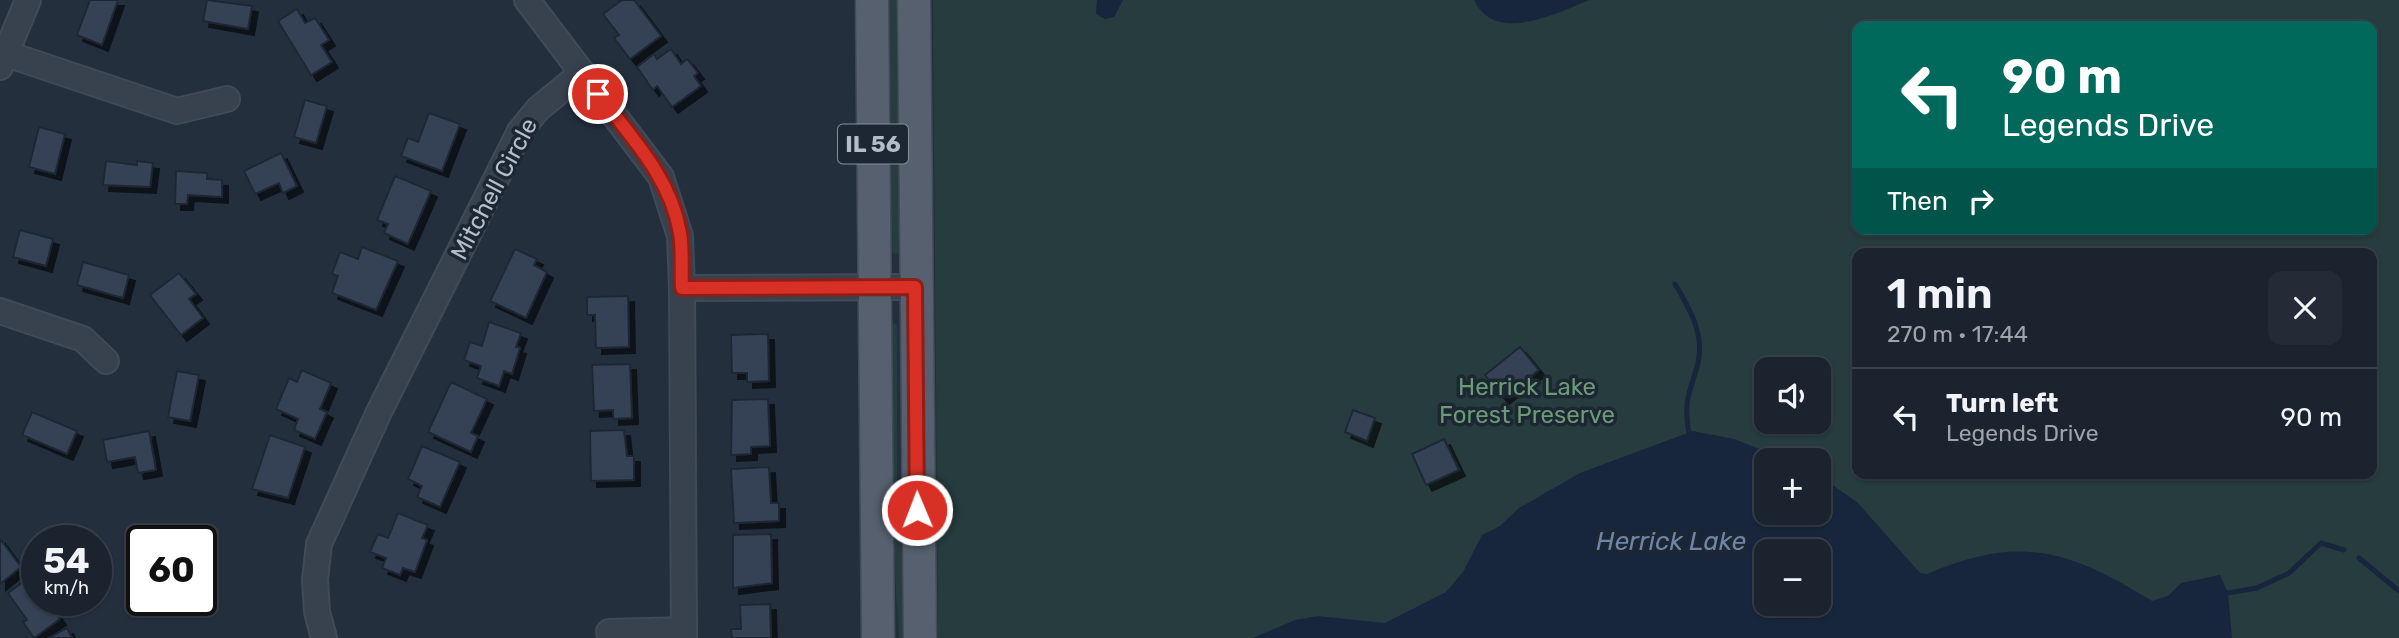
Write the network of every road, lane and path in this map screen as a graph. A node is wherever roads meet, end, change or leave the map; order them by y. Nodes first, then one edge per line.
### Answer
1 (28, 0) edge
2 (527, 0) edge
3 (873, 0) edge
4 (914, 0) edge
5 (2, 61) edge
6 (582, 73) junction
7 (227, 99) dead end
8 (874, 287) junction
9 (915, 287) junction
10 (682, 288) junction
11 (0, 311) edge
12 (106, 361) dead end
13 (609, 632) dead end
14 (684, 634) edge
15 (324, 638) edge
16 (878, 638) edge
17 (920, 638) edge

1 - 5 street
2 - 6 street
3 - 8 main road, IL 56
4 - 9 main road, IL 56
5 - 7 street
6 - 10 street
6 - 15 street, Mitchell Circle
8 - 9 street
8 - 10 street
8 - 16 main road, IL 56
9 - 17 main road, IL 56
10 - 14 street
11 - 12 street
13 - 14 street

